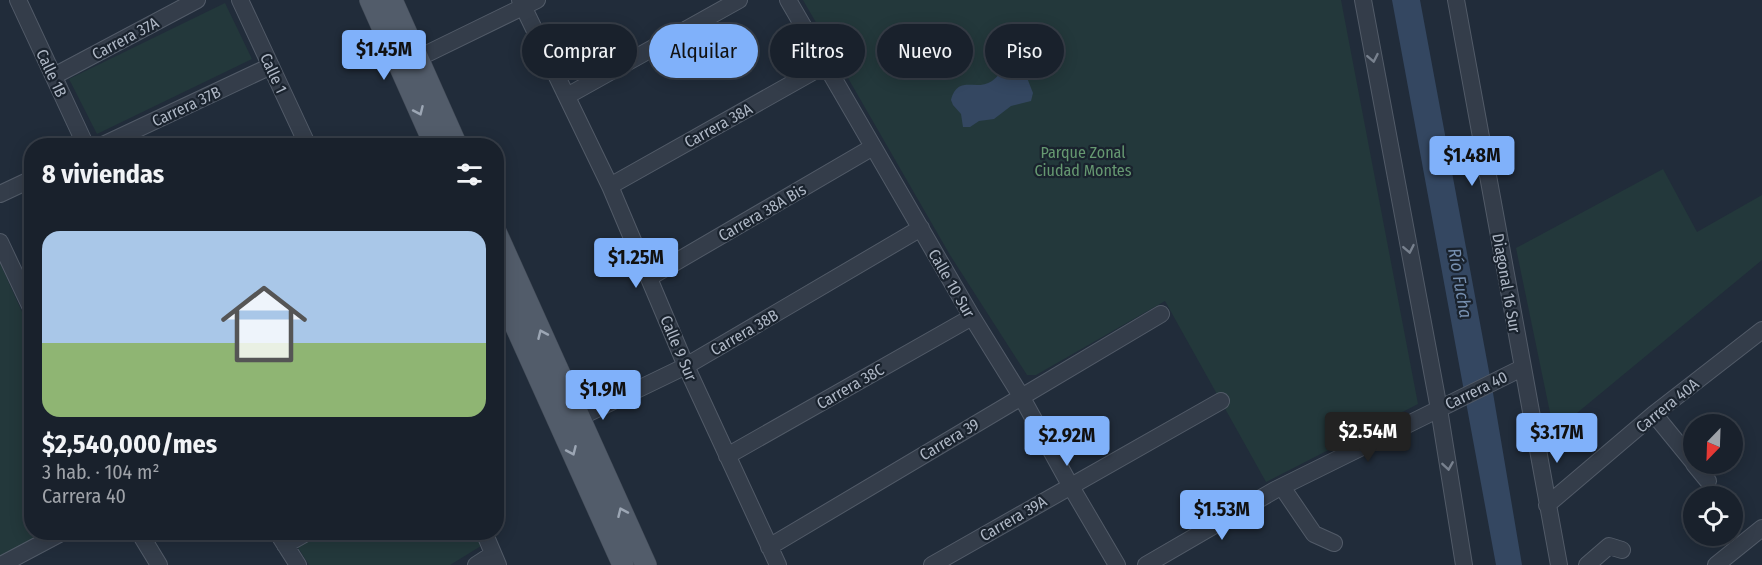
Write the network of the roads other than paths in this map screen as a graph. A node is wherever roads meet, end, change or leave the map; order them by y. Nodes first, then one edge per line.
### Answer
1 (18, 0) edge
2 (197, 0) edge
3 (240, 0) edge
4 (370, 0) edge
5 (392, 0) edge
6 (739, 0) edge
7 (788, 0) edge
8 (1363, 0) edge
9 (1456, 0) edge
10 (527, 3) edge
11 (802, 24) edge
12 (409, 62) junction
13 (271, 66) junction
14 (54, 76) junction
15 (800, 78) edge
16 (833, 78) edge
17 (567, 96) junction
18 (82, 138) edge
19 (118, 138) edge
20 (304, 138) edge
21 (433, 138) edge
22 (453, 138) edge
23 (873, 147) junction
24 (24, 182) edge
25 (610, 186) junction
26 (0, 194) edge
27 (921, 228) junction
28 (0, 242) edge
29 (504, 249) edge
30 (650, 277) junction
31 (24, 292) edge
32 (525, 294) junction
33 (504, 296) edge
34 (504, 306) edge
35 (1161, 314) dead end
36 (972, 316) junction
37 (1762, 330) edge
38 (686, 366) junction
39 (1522, 368) junction
40 (1021, 396) junction
41 (1221, 401) dead end
42 (1446, 405) junction
43 (1654, 414) junction
44 (571, 422) junction
45 (1683, 450) edge
46 (728, 456) junction
47 (1703, 474) edge
48 (1708, 481) dead end
49 (1070, 485) junction
50 (1282, 487) junction
51 (1547, 505) junction
52 (1762, 528) edge
53 (51, 540) edge
54 (144, 540) edge
55 (282, 540) edge
56 (487, 540) edge
57 (1334, 543) dead end
58 (769, 547) junction
59 (1622, 550) dead end
60 (1736, 559) edge
61 (20, 560) edge
62 (496, 560) edge
63 (1, 565) edge
64 (159, 565) edge
65 (298, 565) edge
66 (476, 565) edge
67 (623, 565) edge
68 (646, 565) edge
69 (778, 565) edge
70 (932, 565) edge
71 (1118, 565) edge
72 (1146, 565) edge
73 (1464, 565) edge
74 (1559, 565) edge
75 (1587, 565) edge
76 (1716, 565) edge

1 - 14 street, Calle 1B
2 - 14 street, Carrera 37A
3 - 13 street, Calle 1
4 - 12 main road
5 - 12 main road
6 - 17 street
7 - 11 street, Calle 10 Sur
8 -> 42 street
9 - 39 street, Diagonal 16 Sur
10 - 12 street
10 - 17 street, Calle 9 Sur
12 -> 21 main road
12 - 22 main road
13 - 19 street, Carrera 37B
13 - 20 street, Calle 1
14 - 18 street, Calle 1B
15 - 25 street, Carrera 38A
16 - 23 street, Calle 10 Sur
17 - 25 street, Calle 9 Sur
23 - 27 street, Calle 10 Sur
23 - 30 street, Carrera 38A Bis
24 - 26 street
25 - 30 street, Calle 9 Sur
27 - 36 street, Calle 10 Sur
27 - 38 street, Carrera 38B
28 - 31 street
29 - 32 main road
30 - 38 street, Calle 9 Sur
32 - 33 street
44 -> 32 main road
34 - 44 main road
35 - 40 street, Carrera 39
36 - 40 street, Calle 10 Sur
36 - 46 street, Carrera 38C
37 - 43 street, Carrera 40A
38 - 44 street, Carrera 38B
38 - 46 street, Calle 9 Sur
39 - 42 street, Carrera 40
39 - 51 street, Diagonal 16 Sur
40 - 49 street, Calle 10 Sur
40 - 58 street, Carrera 39
41 - 49 street, Carrera 39A
42 - 50 street, Carrera 40
42 -> 73 street
43 - 45 street
43 - 51 street, Carrera 40A
44 -> 67 main road
68 -> 44 main road
46 - 58 street, Calle 9 Sur
47 - 48 street
49 - 70 street, Carrera 39A
49 - 71 street, Calle 10 Sur
50 - 57 street
50 - 72 street, Carrera 40
51 - 74 street, Diagonal 16 Sur
52 - 60 street
53 - 61 street
54 - 64 street
55 - 65 street
56 - 62 street
58 - 69 street, Calle 9 Sur
59 - 75 street
60 - 76 street
61 - 63 street
62 - 66 street

